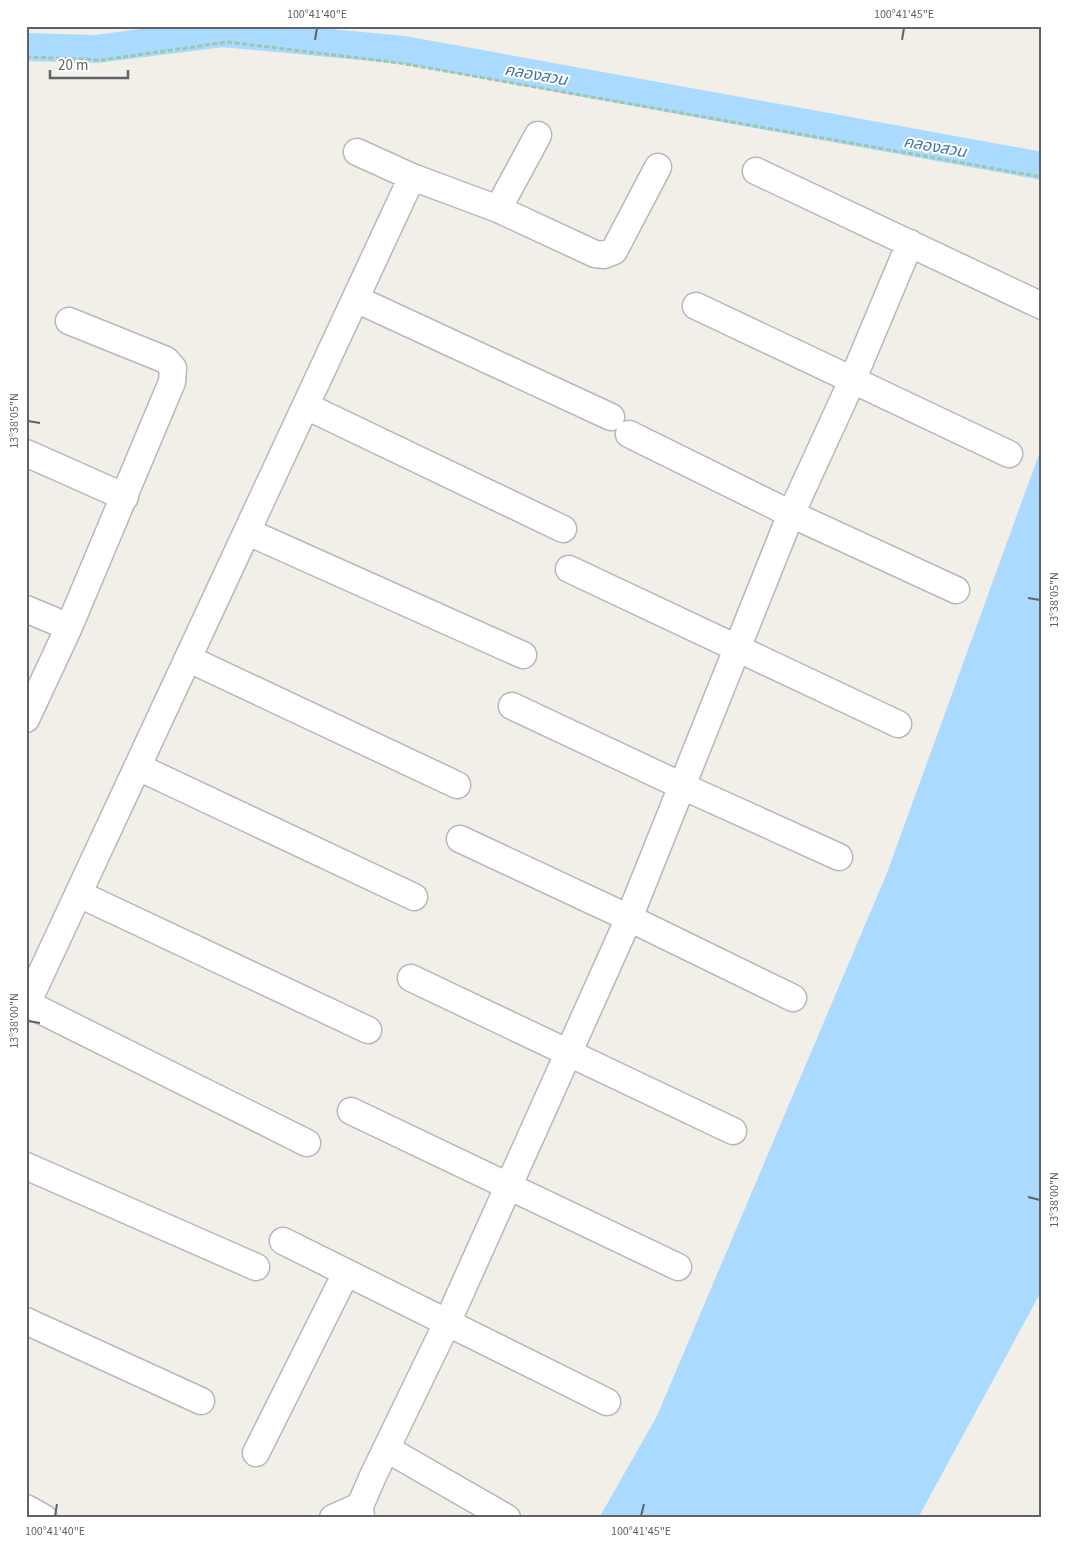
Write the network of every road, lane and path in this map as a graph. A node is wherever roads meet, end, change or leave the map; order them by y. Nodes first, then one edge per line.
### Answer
1 (26, 57) edge
2 (538, 135) dead end
3 (357, 152) dead end
4 (658, 167) dead end
5 (756, 171) dead end
6 (412, 177) junction
7 (1042, 177) edge
8 (498, 209) junction
9 (910, 243) junction
10 (356, 299) junction
11 (696, 306) dead end
12 (1042, 306) edge
13 (69, 320) dead end
14 (852, 381) junction
15 (306, 406) junction
16 (26, 453) edge
17 (1008, 454) dead end
18 (125, 497) junction
19 (791, 514) junction
20 (563, 529) dead end
21 (248, 532) junction
22 (569, 569) dead end
23 (956, 590) dead end
24 (26, 609) edge
25 (69, 627) junction
26 (738, 647) junction
27 (523, 654) dead end
28 (188, 659) junction
29 (512, 706) dead end
30 (26, 719) edge
31 (898, 724) dead end
32 (138, 767) junction
33 (457, 785) dead end
34 (682, 786) junction
35 (460, 840) dead end
36 (839, 857) dead end
37 (79, 894) junction
38 (414, 897) dead end
39 (629, 918) junction
40 (411, 978) dead end
41 (793, 998) dead end
42 (27, 1005) edge
43 (368, 1030) dead end
44 (568, 1054) junction
45 (351, 1110) dead end
46 (733, 1131) dead end
47 (308, 1143) dead end
48 (26, 1166) edge
49 (508, 1187) junction
50 (283, 1241) dead end
51 (256, 1267) dead end
52 (678, 1267) dead end
53 (346, 1273) junction
54 (26, 1321) edge
55 (447, 1323) junction
56 (201, 1402) dead end
57 (606, 1402) dead end
58 (387, 1449) junction
59 (256, 1453) dead end
60 (26, 1508) edge
61 (360, 1512) edge
62 (44, 1518) edge
63 (333, 1518) edge
64 (507, 1518) edge

1 - 7 path
2 - 8 street
3 - 6 street
4 - 8 street
5 - 9 street
6 - 8 street
6 - 10 street
9 - 12 street
9 - 14 street
10 - 15 street
10 - 19 street
11 - 14 street
13 - 18 street
14 - 17 street
14 - 19 street
15 - 20 street
15 - 21 street
16 - 18 street
18 - 25 street
19 - 23 street
19 - 26 street
21 - 27 street
21 - 28 street
22 - 26 street
24 - 25 street
25 - 30 street
26 - 31 street
26 - 34 street
28 - 32 street
28 - 33 street
29 - 34 street
32 - 37 street
32 - 38 street
34 - 36 street
34 - 39 street
35 - 39 street
37 - 42 street
37 - 43 street
39 - 41 street
39 - 44 street
40 - 44 street
42 - 47 street
44 - 46 street
44 - 49 street
45 - 49 street
48 - 51 street
49 - 52 street
49 - 55 street
50 - 53 street
53 - 55 street
53 - 59 street
54 - 56 street
55 - 57 street
55 - 58 street
58 - 61 street
58 - 64 street
60 - 62 street
61 - 63 street

